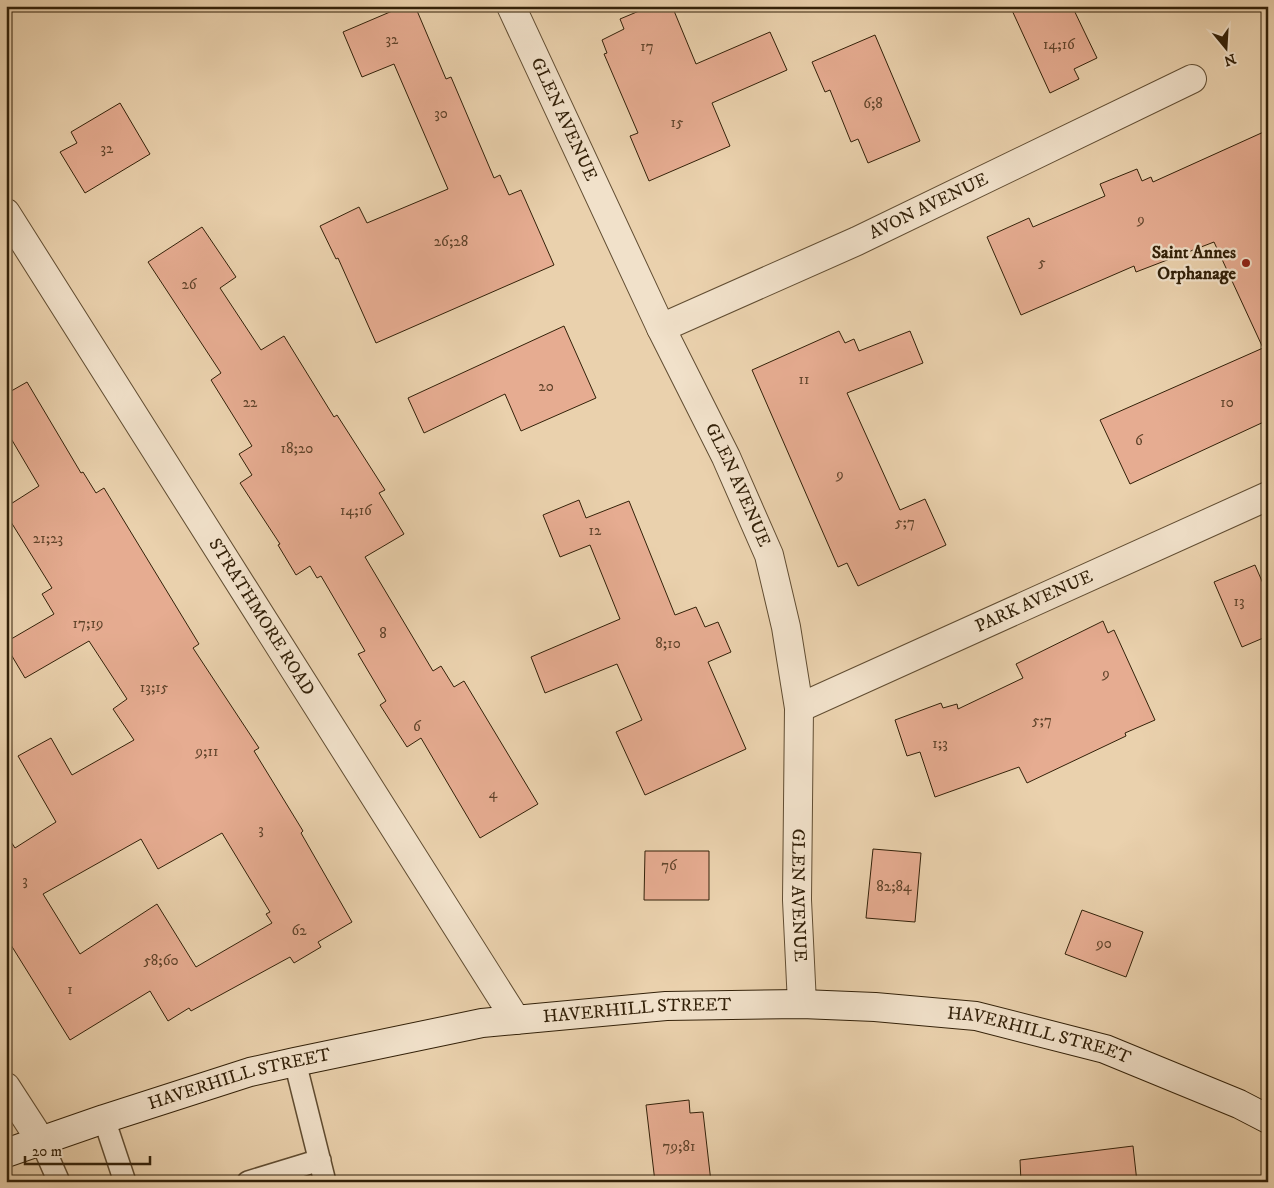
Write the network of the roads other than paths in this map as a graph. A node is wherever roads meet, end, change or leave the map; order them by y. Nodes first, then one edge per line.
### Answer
1 (512, 6) edge
2 (1192, 79) dead end
3 (6, 213) edge
4 (661, 328) junction
5 (1268, 496) edge
6 (798, 708) junction
7 (802, 1004) junction
8 (516, 1020) junction
9 (295, 1062) junction
10 (6, 1087) edge
11 (104, 1119) junction
12 (1268, 1119) edge
13 (41, 1141) junction
14 (6, 1153) edge
15 (320, 1160) junction
16 (59, 1182) edge
17 (125, 1182) edge
18 (248, 1182) edge
19 (325, 1182) edge

1 - 4 street, GLEN AVENUE
2 - 4 street, AVON AVENUE
3 - 8 street, STRATHMORE ROAD
4 - 6 street, GLEN AVENUE
5 - 6 street, PARK AVENUE
6 - 7 street, GLEN AVENUE
7 - 8 street, HAVERHILL STREET
7 - 12 street, HAVERHILL STREET
8 - 9 street, HAVERHILL STREET
9 - 11 street, HAVERHILL STREET
9 - 15 lane
10 - 13 street
11 - 13 street, HAVERHILL STREET
11 - 17 lane
13 - 14 street, HAVERHILL STREET
13 - 16 lane
15 - 18 lane
15 - 19 lane

